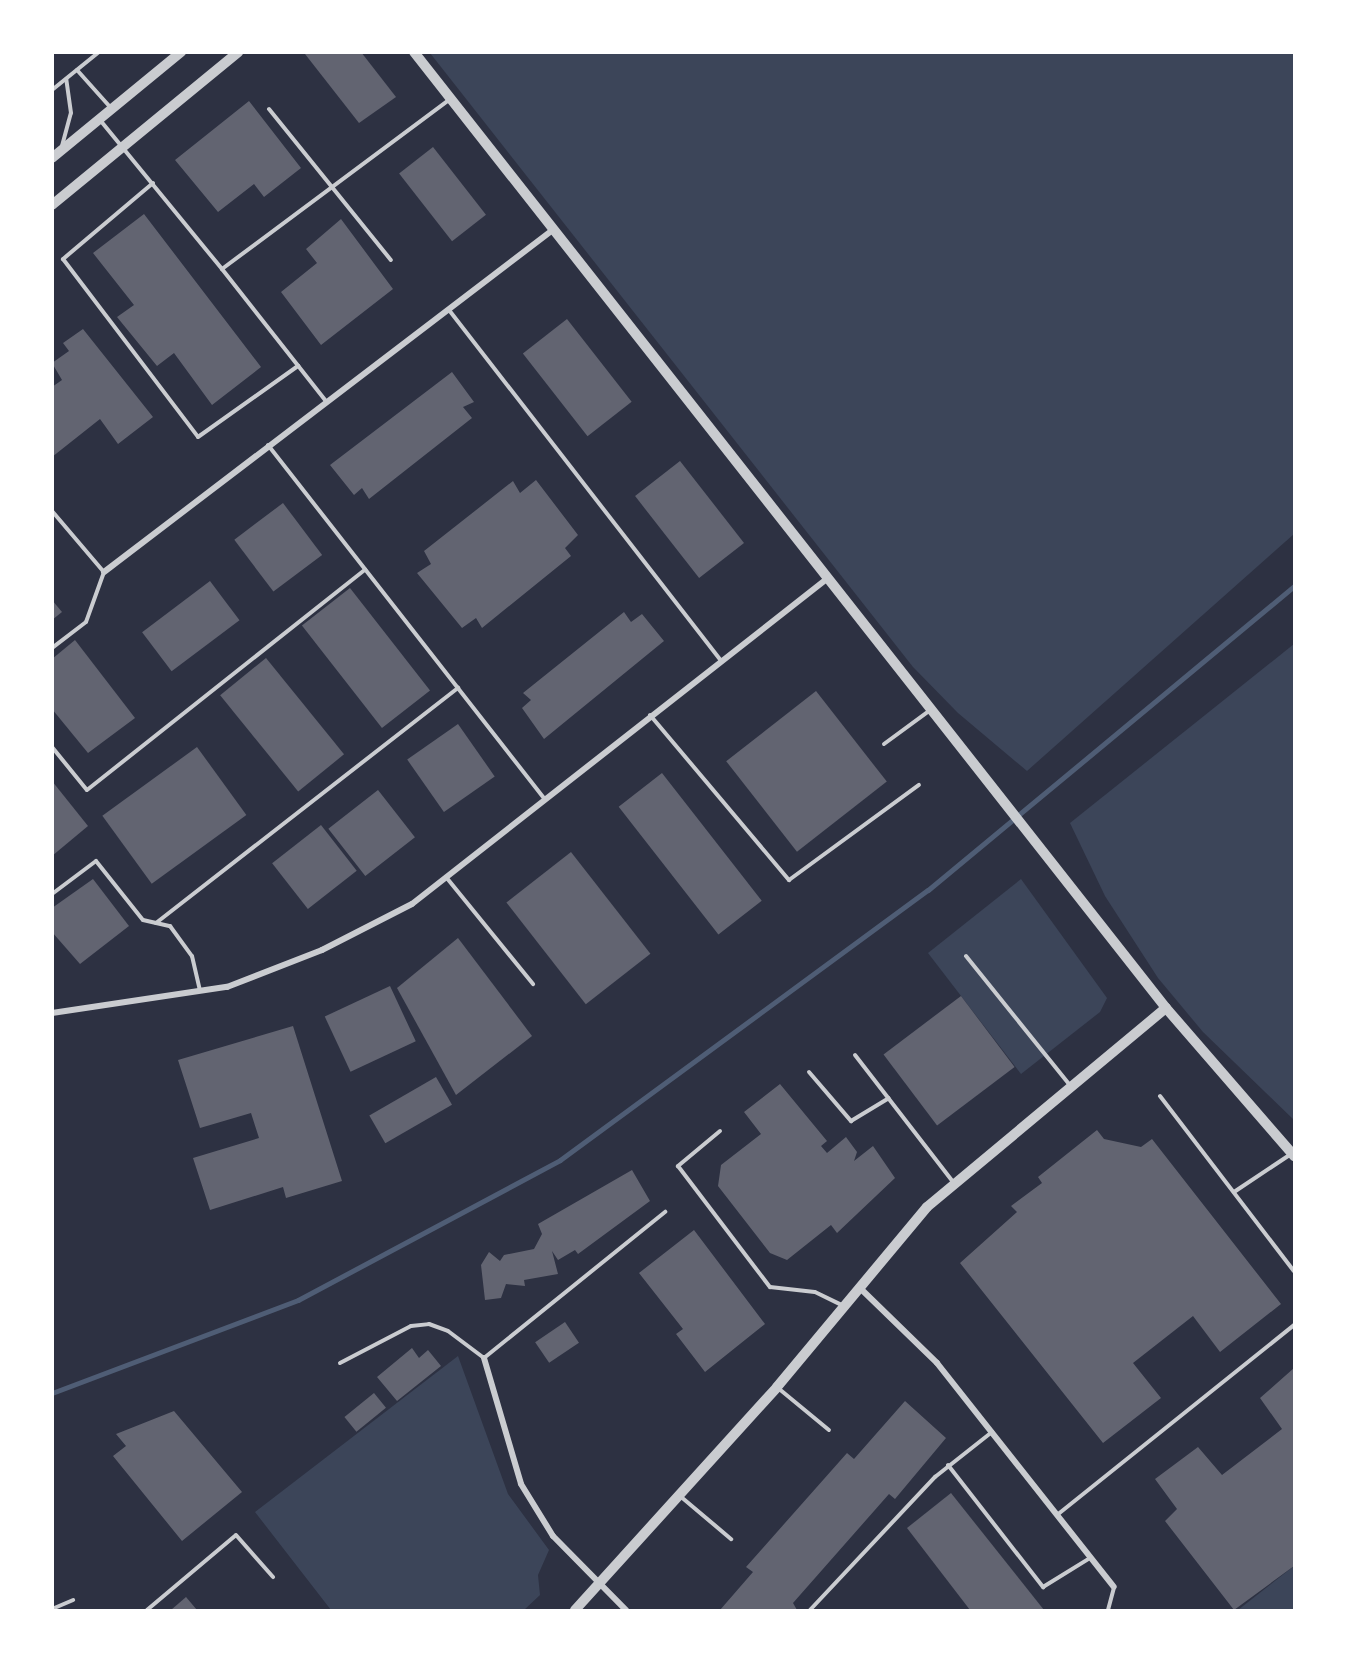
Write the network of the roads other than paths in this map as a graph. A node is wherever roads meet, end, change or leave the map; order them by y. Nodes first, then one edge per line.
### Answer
1 (99, 52) edge
2 (181, 52) edge
3 (238, 52) edge
4 (414, 52) edge
5 (77, 70) junction
6 (66, 79) junction
7 (52, 90) edge
8 (451, 99) junction
9 (112, 109) junction
10 (269, 109) dead end
11 (100, 120) junction
12 (124, 146) junction
13 (57, 155) edge
14 (153, 183) junction
15 (332, 185) junction
16 (52, 205) edge
17 (554, 229) junction
18 (391, 260) dead end
19 (222, 269) junction
20 (449, 310) junction
21 (298, 366) junction
22 (325, 400) junction
23 (267, 445) junction
24 (52, 511) edge
25 (365, 570) junction
26 (104, 572) junction
27 (828, 578) junction
28 (52, 648) edge
29 (720, 659) junction
30 (458, 688) junction
31 (932, 708) junction
32 (650, 714) junction
33 (884, 744) dead end
34 (52, 747) edge
35 (919, 785) dead end
36 (544, 798) junction
37 (446, 877) junction
38 (52, 894) edge
39 (156, 923) junction
40 (966, 956) dead end
41 (533, 984) dead end
42 (200, 992) junction
43 (1166, 1008) junction
44 (52, 1013) edge
45 (855, 1055) dead end
46 (809, 1072) dead end
47 (1069, 1084) junction
48 (1160, 1096) dead end
49 (889, 1098) junction
50 (720, 1131) dead end
51 (1293, 1155) edge
52 (954, 1183) junction
53 (1234, 1192) junction
54 (665, 1212) dead end
55 (1294, 1271) edge
56 (861, 1289) junction
57 (845, 1306) junction
58 (1294, 1325) edge
59 (484, 1358) junction
60 (340, 1363) dead end
61 (777, 1387) junction
62 (829, 1430) dead end
63 (992, 1431) junction
64 (948, 1465) junction
65 (680, 1496) junction
66 (1056, 1516) junction
67 (731, 1539) dead end
68 (1090, 1558) junction
69 (273, 1577) dead end
70 (600, 1585) junction
71 (1114, 1587) joint
72 (73, 1600) dead end
73 (52, 1609) edge
74 (147, 1611) edge
75 (575, 1611) edge
76 (626, 1611) edge
77 (810, 1611) edge
78 (1108, 1611) edge

1 - 5 lane
2 - 9 street
3 - 12 street
4 - 8 street
5 - 6 lane
5 - 9 lane
6 - 7 lane
6 - 13 lane
8 - 15 lane
8 - 17 street
9 - 11 street
10 - 15 lane
11 - 12 lane
11 - 13 street
12 - 14 lane
12 - 16 street
14 - 19 lane
14 - 21 lane
15 - 18 lane
15 - 19 lane
17 - 20 street
17 - 27 street
19 - 21 lane
20 - 22 street
20 - 29 lane
21 - 22 lane
22 - 23 street
23 - 25 lane
23 - 26 street
24 - 26 lane
25 - 30 lane
25 - 34 lane
26 - 28 lane
27 - 29 street
27 - 31 street
29 - 32 street
30 - 36 lane
30 - 39 lane
31 - 33 lane
31 - 43 street
32 - 35 lane
32 - 36 street
36 - 37 street
37 - 41 lane
37 - 42 street
38 - 39 lane
39 - 42 lane
40 - 47 lane
42 - 44 street
43 - 47 street
43 - 51 street
45 - 49 lane
46 - 49 lane
47 - 52 street
48 - 53 lane
49 - 52 lane
50 - 57 lane
51 - 53 lane
52 - 56 street
53 - 55 lane
54 - 59 lane
56 - 57 street
56 - 63 street
57 - 61 street
58 - 66 lane
59 - 60 lane
59 - 70 street
61 - 62 lane
61 - 65 street
63 - 64 lane
63 - 66 street
64 - 68 lane
64 - 77 lane
65 - 67 lane
65 - 70 street
66 - 68 street
68 - 71 street
69 - 74 lane
70 - 75 street
70 - 76 street
71 - 78 lane
72 - 73 lane

